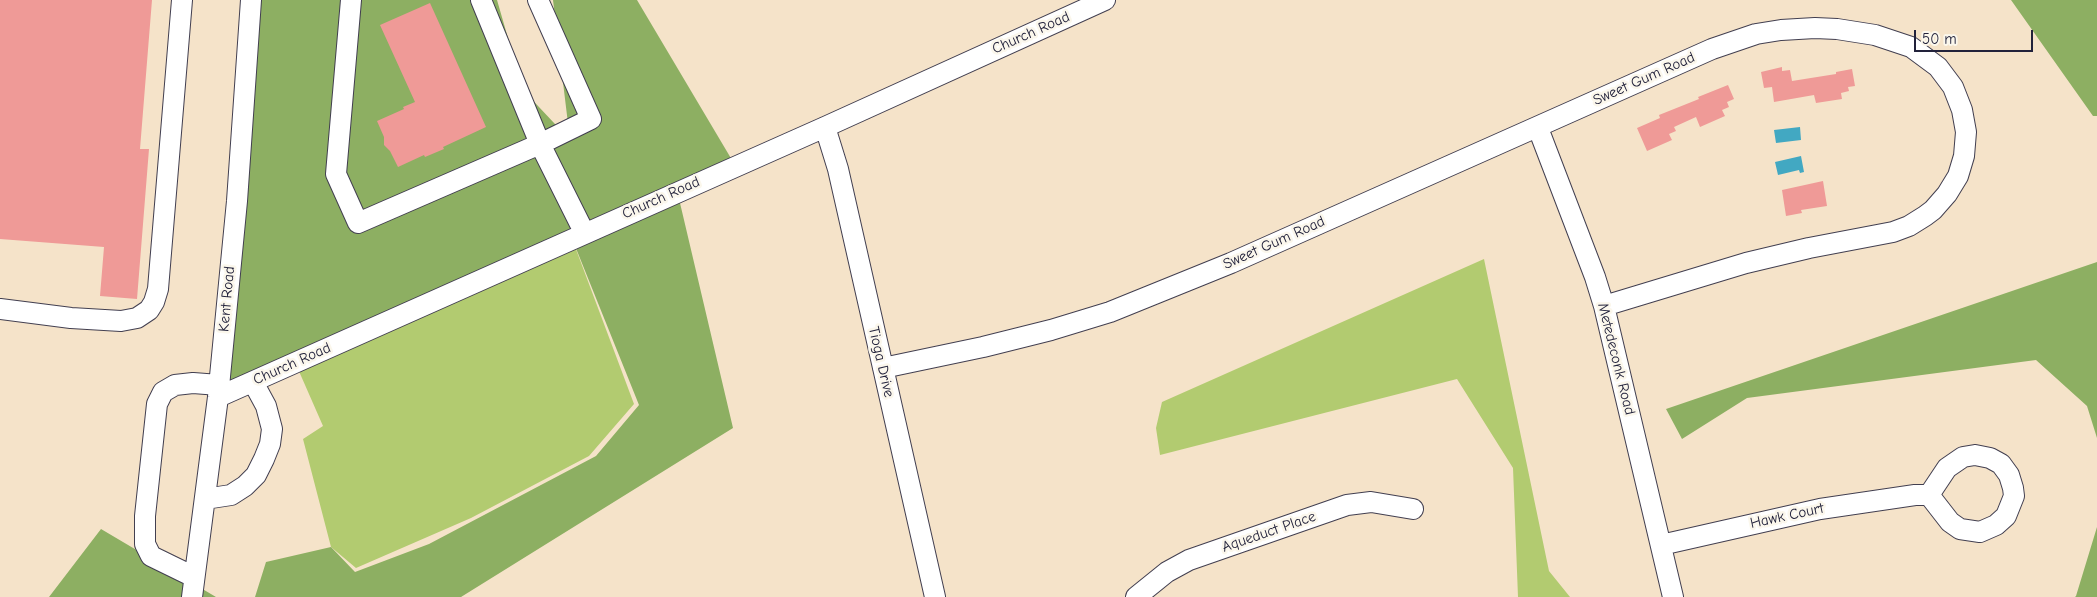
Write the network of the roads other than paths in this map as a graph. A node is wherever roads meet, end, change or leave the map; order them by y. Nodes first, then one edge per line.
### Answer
1 (182, 0) edge
2 (250, 0) edge
3 (351, 0) edge
4 (481, 0) edge
5 (538, 0) edge
6 (1105, 0) edge
7 (825, 127) junction
8 (1538, 128) junction
9 (540, 144) junction
10 (584, 232) junction
11 (1604, 306) junction
12 (0, 309) edge
13 (883, 368) junction
14 (253, 382) junction
15 (218, 391) junction
16 (1922, 495) dead end
17 (205, 499) junction
18 (1413, 509) dead end
19 (1661, 545) junction
20 (194, 577) junction
21 (192, 597) edge
22 (935, 597) edge
23 (1136, 597) edge
24 (1673, 597) edge

1 - 12 street
2 - 15 street, Kent Road
3 - 9 street
4 - 9 street
5 - 9 street
6 - 7 street, Church Road
7 - 10 street, Church Road
7 - 13 street, Tioga Drive
8 - 11 street, Metedeconk Road
8 - 11 street, Sweet Gum Road
8 - 13 street, Sweet Gum Road
9 - 10 street
10 - 14 street, Church Road
11 - 19 street, Metedeconk Road
13 - 22 street, Tioga Drive
14 - 15 street, Church Road
14 - 17 street
15 - 17 street, Kent Road
15 - 20 street
16 - 19 street, Hawk Court
17 - 20 street, Kent Road
18 - 23 street, Aqueduct Place
19 - 24 street, Metedeconk Road
20 - 21 street, Kent Road

